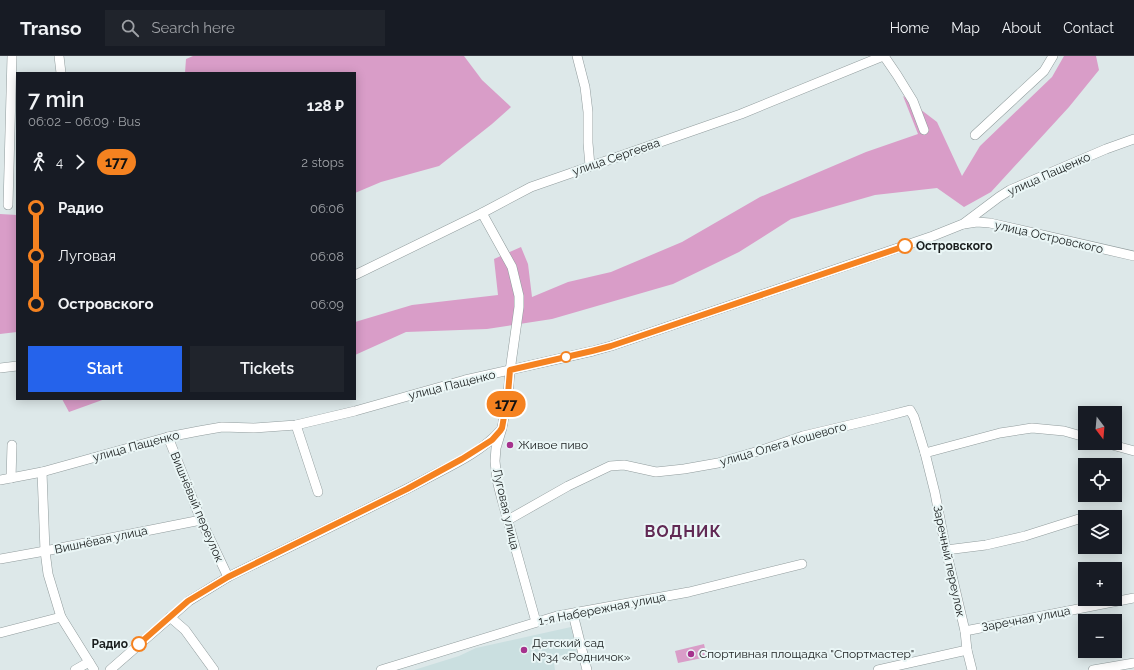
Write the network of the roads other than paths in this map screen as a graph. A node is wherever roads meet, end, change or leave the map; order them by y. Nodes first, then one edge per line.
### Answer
1 (12, 56) edge
2 (59, 56) edge
3 (884, 56) edge
4 (1053, 56) edge
5 (578, 60) edge
6 (61, 72) edge
7 (924, 130) dead end
8 (975, 135) dead end
9 (1134, 139) edge
10 (590, 166) junction
11 (8, 205) dead end
12 (482, 213) junction
13 (963, 224) junction
14 (1134, 256) edge
15 (356, 275) edge
16 (16, 366) edge
17 (0, 368) edge
18 (510, 370) junction
19 (296, 425) junction
20 (500, 431) junction
21 (1078, 435) edge
22 (168, 437) junction
23 (12, 445) dead end
24 (1122, 448) edge
25 (478, 450) junction
26 (925, 452) junction
27 (1134, 452) edge
28 (495, 453) junction
29 (42, 472) junction
30 (11, 478) junction
31 (0, 480) edge
32 (318, 492) dead end
33 (1078, 519) edge
34 (201, 520) junction
35 (508, 520) junction
36 (946, 550) junction
37 (46, 551) junction
38 (0, 559) edge
39 (802, 564) dead end
40 (228, 577) junction
41 (1134, 598) edge
42 (573, 614) junction
43 (61, 617) junction
44 (170, 617) junction
45 (536, 622) junction
46 (965, 632) junction
47 (0, 633) edge
48 (967, 650) junction
49 (1134, 663) edge
50 (92, 666) edge
51 (75, 670) edge
52 (110, 670) edge
53 (214, 670) edge
54 (381, 670) edge
55 (587, 670) edge
56 (878, 670) edge
57 (972, 670) edge
58 (1093, 670) edge

1 - 11 street
2 - 6 street
3 - 7 street
3 - 10 street, улица Сергеева
4 - 8 street
5 - 10 street
9 - 13 street, улица Пащенко
10 - 12 street, улица Сергеева
12 - 15 street, улица Сергеева
12 - 18 street, Луговая улица
13 - 14 street, улица Островского
13 - 18 street, улица Пащенко
16 - 17 street
18 - 19 street, улица Пащенко
18 - 20 street, Луговая улица
19 - 22 street, улица Пащенко
19 - 32 street
20 - 25 street
20 - 28 street, Луговая улица
21 - 26 street
22 - 29 street, улица Пащенко
22 - 34 street, Вишнёвый переулок
23 - 30 street
24 - 27 street
25 - 28 street
25 - 40 street
26 - 35 street, улица Олега Кошевого
26 - 36 street, Заречный переулок
28 - 35 street, Луговая улица
29 - 30 street, улица Пащенко
29 - 37 street
30 - 31 street, улица Пащенко
33 - 36 street
34 - 37 street, Вишнёвая улица
34 - 40 street, Вишнёвый переулок
35 - 45 street, Луговая улица
36 - 46 street, Заречный переулок
37 - 38 street, Вишнёвая улица
37 - 43 street
39 - 42 street, 1-я Набережная улица
40 - 44 street
41 - 46 street, Заречная улица
42 - 45 street, 1-я Набережная улица
42 - 55 street
43 - 47 street
43 - 50 street
44 - 52 street
44 - 53 street
45 - 54 street, 1-я Набережная улица
46 - 48 street, Заречный переулок
48 - 56 street
48 - 57 street, Заречный переулок
49 - 58 street
50 - 51 street

